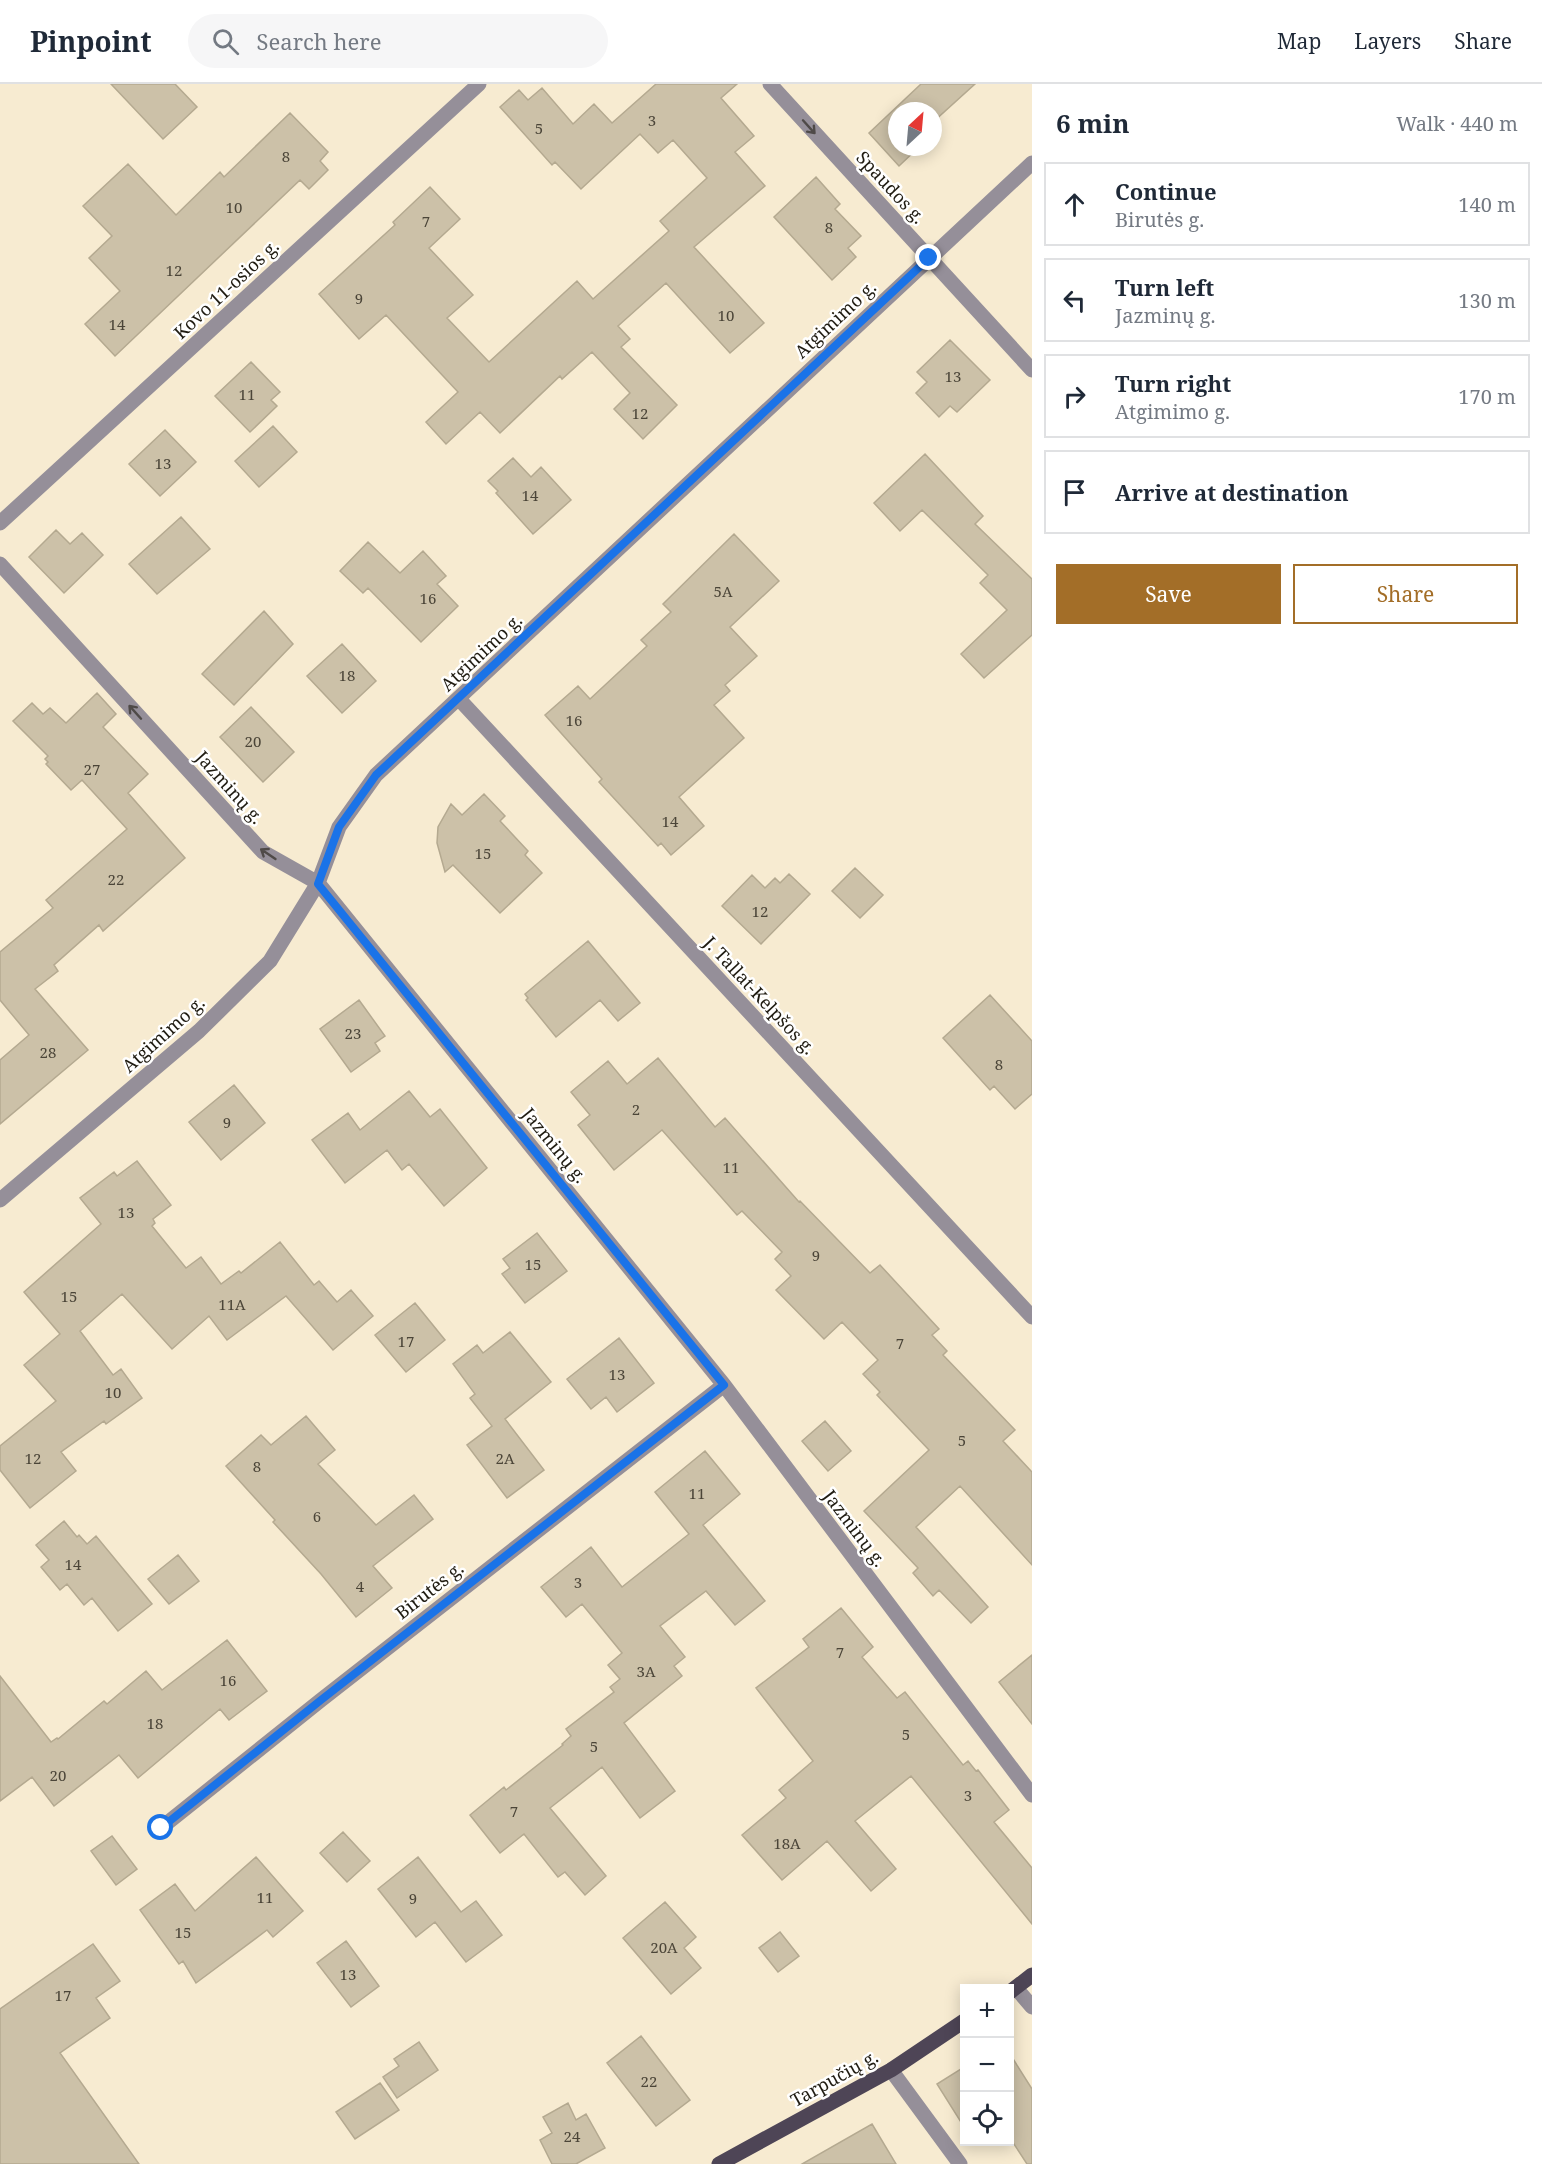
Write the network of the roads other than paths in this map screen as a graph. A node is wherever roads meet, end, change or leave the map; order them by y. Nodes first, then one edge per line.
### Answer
1 (479, 84) edge
2 (770, 84) edge
3 (1032, 163) edge
4 (929, 258) junction
5 (1032, 369) edge
6 (0, 523) edge
7 (0, 564) edge
8 (459, 699) junction
9 (318, 884) junction
10 (0, 1200) edge
11 (1032, 1317) edge
12 (724, 1385) junction
13 (1032, 1795) edge
14 (161, 1828) dead end
15 (1032, 1975) edge
16 (1014, 1989) edge
17 (1014, 1991) edge
18 (1032, 2007) edge
19 (960, 2024) edge
20 (891, 2070) junction
21 (719, 2164) edge
22 (960, 2164) edge

1 - 6 street, Kovo 11-osios g.
2 -> 4 street, Spaudos g.
3 - 4 street, Atgimimo g.
4 - 5 street, Spaudos g.
4 - 8 street, Atgimimo g.
9 -> 7 street, Jazminų g.
8 - 9 street, Atgimimo g.
8 - 11 street, J. Tallat-Kelpšos g.
9 - 10 street, Atgimimo g.
9 - 12 street, Jazminų g.
12 - 13 street, Jazminų g.
12 - 14 street, Birutės g.
15 - 16 main road
17 - 18 street
19 - 20 main road, Tarpučių g.
20 - 21 main road, Tarpučių g.
20 - 22 street

